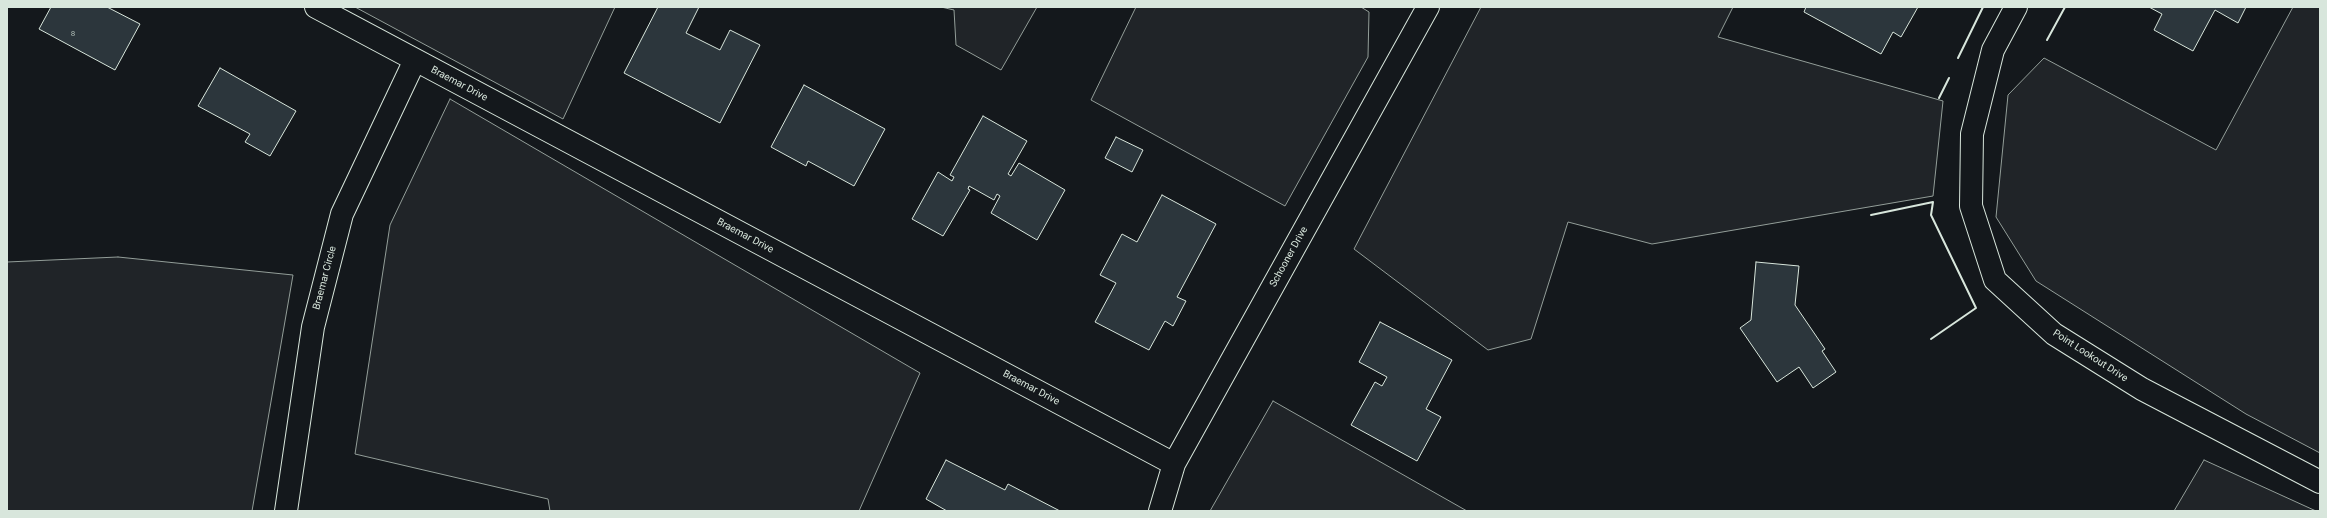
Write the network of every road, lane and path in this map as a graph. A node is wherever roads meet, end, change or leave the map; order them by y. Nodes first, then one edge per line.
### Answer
1 (316, 7) edge
2 (1427, 7) edge
3 (2016, 7) edge
4 (415, 60) junction
5 (1174, 464) junction
6 (2320, 482) edge
7 (286, 511) edge
8 (1160, 511) edge

1 - 4 street, Braemar Drive
2 - 5 street, Schooner Drive
3 - 6 street, Point Lookout Drive
4 - 5 street, Braemar Drive
4 - 7 street, Braemar Circle
5 - 8 street, Schooner Drive

